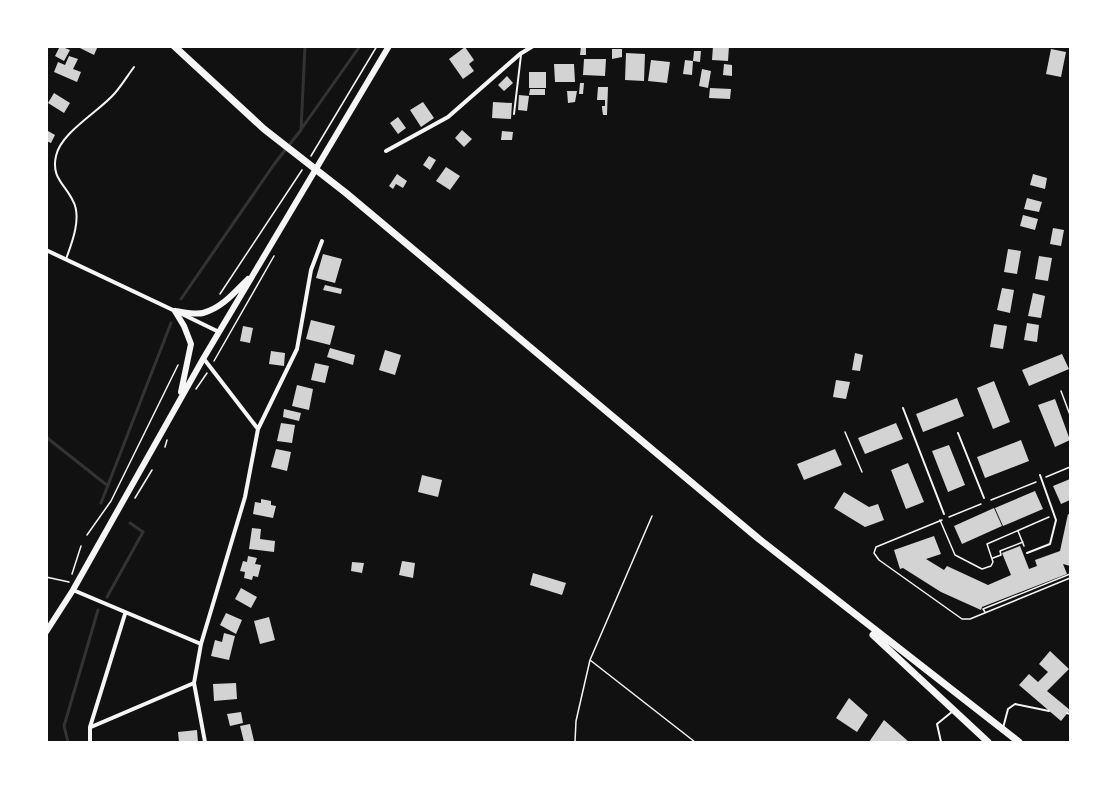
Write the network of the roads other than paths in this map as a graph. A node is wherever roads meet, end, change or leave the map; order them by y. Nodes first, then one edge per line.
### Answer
1 (174, 46) edge
2 (389, 46) edge
3 (533, 46) edge
4 (522, 53) junction
5 (134, 67) dead end
6 (514, 114) dead end
7 (386, 151) dead end
8 (322, 241) dead end
9 (46, 250) edge
10 (66, 259) junction
11 (255, 272) junction
12 (174, 311) junction
13 (219, 332) junction
14 (203, 359) junction
15 (179, 400) junction
16 (903, 408) dead end
17 (258, 429) junction
18 (958, 433) dead end
19 (1040, 475) dead end
20 (984, 498) dead end
21 (944, 514) dead end
22 (1027, 553) road end
23 (73, 590) junction
24 (843, 607) junction
25 (125, 614) junction
26 (46, 632) edge
27 (201, 644) junction
28 (194, 683) junction
29 (953, 711) junction
30 (1049, 711) dead end
31 (90, 727) junction
32 (1002, 730) junction
33 (90, 742) edge
34 (205, 742) edge
35 (941, 742) edge
36 (988, 742) edge
37 (1018, 742) edge

1 - 24 highway
2 - 11 main road
3 - 4 street
4 - 6 lane
4 - 7 street
5 - 10 lane
8 - 17 street
9 - 10 street
10 - 12 street
11 - 12 main road
11 - 13 main road
12 - 13 street
12 - 15 main road
13 - 14 main road
14 - 15 main road
14 - 17 street
15 - 23 main road
16 - 21 lane
17 - 27 street
18 - 20 lane
19 - 22 lane
23 - 25 street
23 - 26 main road
24 - 29 highway
24 - 32 highway
25 - 27 street
25 - 31 street
27 - 28 street
28 - 31 street
28 - 34 street
29 - 35 lane
29 - 36 highway
30 - 32 lane
31 - 33 street
32 - 37 highway

